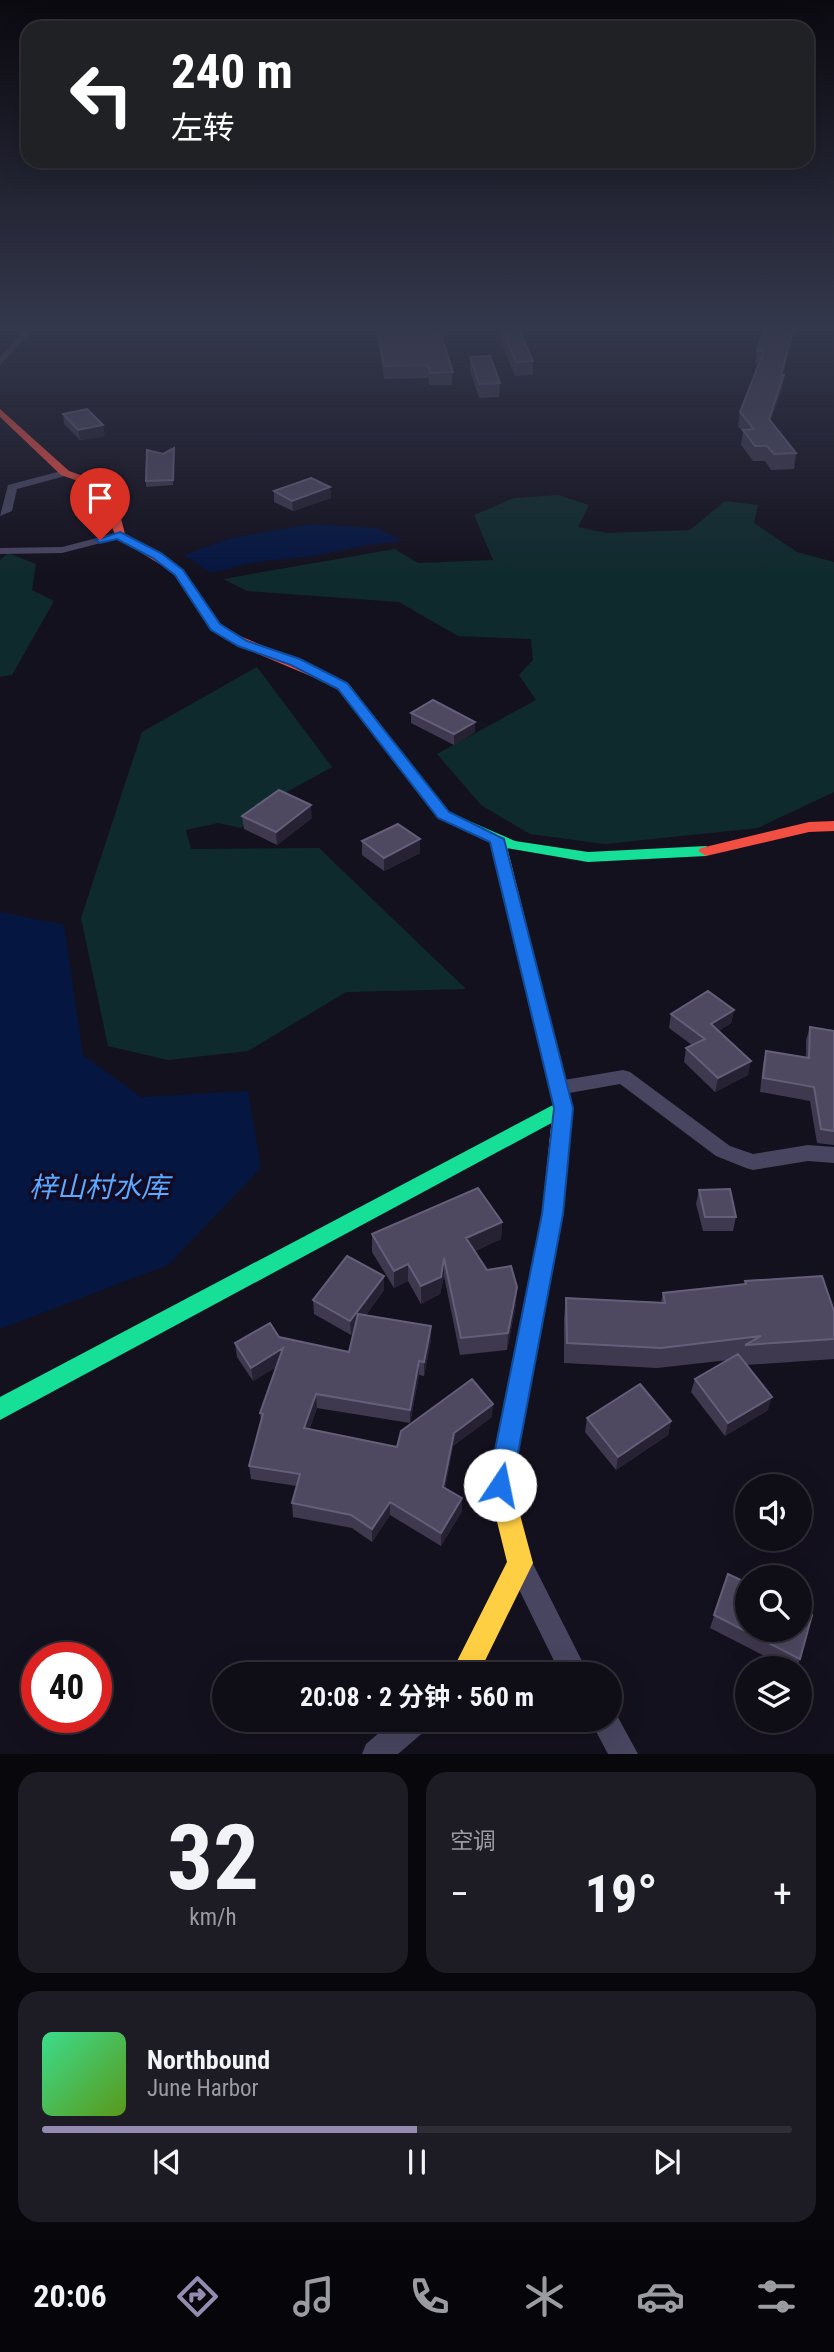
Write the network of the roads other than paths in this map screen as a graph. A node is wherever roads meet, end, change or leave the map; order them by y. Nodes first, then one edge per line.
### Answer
1 (0, 412) edge
2 (65, 473) junction
3 (0, 487) edge
4 (12, 487) junction
5 (0, 513) edge
6 (120, 535) junction
7 (0, 551) edge
8 (834, 826) edge
9 (497, 839) junction
10 (558, 1088) junction
11 (564, 1108) junction
12 (834, 1155) edge
13 (0, 1409) edge
14 (520, 1563) junction
15 (470, 1662) edge
16 (570, 1662) edge
17 (402, 1732) edge
18 (611, 1732) edge
19 (376, 1754) edge
20 (624, 1754) edge

1 - 2 street
2 - 4 street
2 - 6 street
3 - 4 street
4 - 5 street
6 - 7 street
6 - 9 street
8 - 9 street
9 - 10 street
10 - 11 street
10 - 12 street
11 - 13 street
11 - 14 street
14 - 15 street
14 - 16 street
17 - 19 street
18 - 20 street

